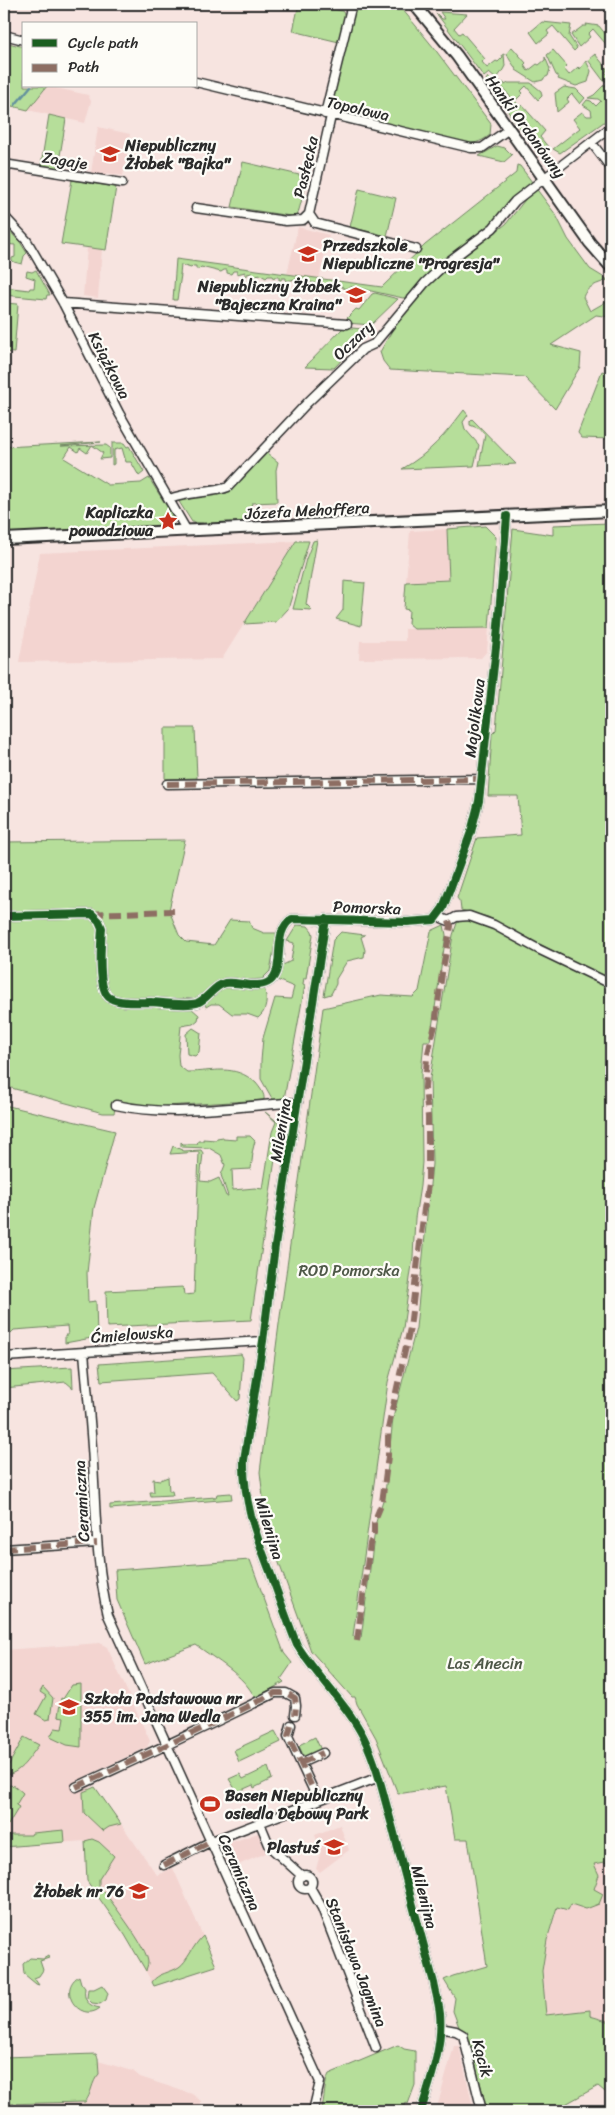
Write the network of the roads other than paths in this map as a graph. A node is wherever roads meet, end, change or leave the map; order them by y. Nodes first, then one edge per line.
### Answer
1 (352, 4) edge
2 (414, 4) edge
3 (4, 35) edge
4 (22, 40) edge
5 (198, 82) edge
6 (328, 115) junction
7 (611, 128) edge
8 (509, 129) junction
9 (591, 142) junction
10 (4, 164) edge
11 (611, 168) edge
12 (544, 178) junction
13 (122, 183) dead end
14 (196, 208) dead end
15 (4, 216) edge
16 (306, 217) junction
17 (416, 249) dead end
18 (611, 267) edge
19 (63, 303) junction
20 (346, 324) dead end
21 (170, 499) junction
22 (611, 511) edge
23 (507, 516) junction
24 (187, 531) junction
25 (4, 539) edge
26 (480, 779) junction
27 (167, 784) dead end
28 (4, 916) edge
29 (439, 917) junction
30 (326, 919) junction
31 (611, 984) edge
32 (298, 1102) junction
33 (116, 1105) dead end
34 (263, 1340) junction
35 (84, 1352) junction
36 (4, 1357) edge
37 (97, 1542) junction
38 (4, 1549) edge
39 (295, 1715) dead end
40 (291, 1725) dead end
41 (167, 1746) junction
42 (323, 1753) dead end
43 (290, 1759) dead end
44 (300, 1761) junction
45 (379, 1777) junction
46 (76, 1787) dead end
47 (318, 1800) junction
48 (260, 1823) junction
49 (212, 1842) junction
50 (164, 1865) dead end
51 (440, 2028) junction
52 (376, 2048) dead end
53 (313, 2111) edge
54 (421, 2111) edge
55 (482, 2111) edge

1 - 6 street, Pasłęcka
2 - 8 street, Hanki Ordonówny
3 - 4 street
5 - 6 street, Topolowa
6 - 8 street, Topolowa
6 - 16 street, Pasłęcka
7 - 9 street, Oczary
8 - 12 street, Hanki Ordonówny
9 - 11 street
9 - 12 street, Oczary
10 - 13 street, Zagaje
12 - 18 street, Hanki Ordonówny
12 - 21 street, Oczary
14 - 16 street
15 - 19 street, Książkowa
16 - 17 street, Pasłęcka
19 - 20 street
19 - 21 street, Książkowa
21 - 24 street, Książkowa
22 - 23 street, Józefa Mehoffera
23 - 24 street, Józefa Mehoffera
23 - 26 street, Majolikowa
24 - 25 street, Józefa Mehoffera
26 - 27 street
26 - 29 street, Majolikowa
28 - 30 street, Pomorska
29 - 30 street, Pomorska
29 - 31 street, Pomorska
30 - 32 street, Milenijna
32 - 33 street
32 - 34 street, Milenijna
34 - 35 street, Ćmielowska
34 - 45 street, Milenijna
35 - 36 street, Ćmielowska
35 - 37 street, Ceramiczna
37 - 38 street
37 - 41 street, Ceramiczna
39 - 41 street
40 - 44 street
41 - 46 street
41 - 49 street, Ceramiczna
42 - 44 street
43 - 44 street
44 - 47 street
45 - 47 street
45 - 51 street, Milenijna
47 - 48 street
48 - 49 street
48 - 52 street, Stanisława Jagmina
49 - 50 street
49 - 53 street, Ceramiczna
51 - 54 street, Milenijna
51 - 55 street, Kącik

